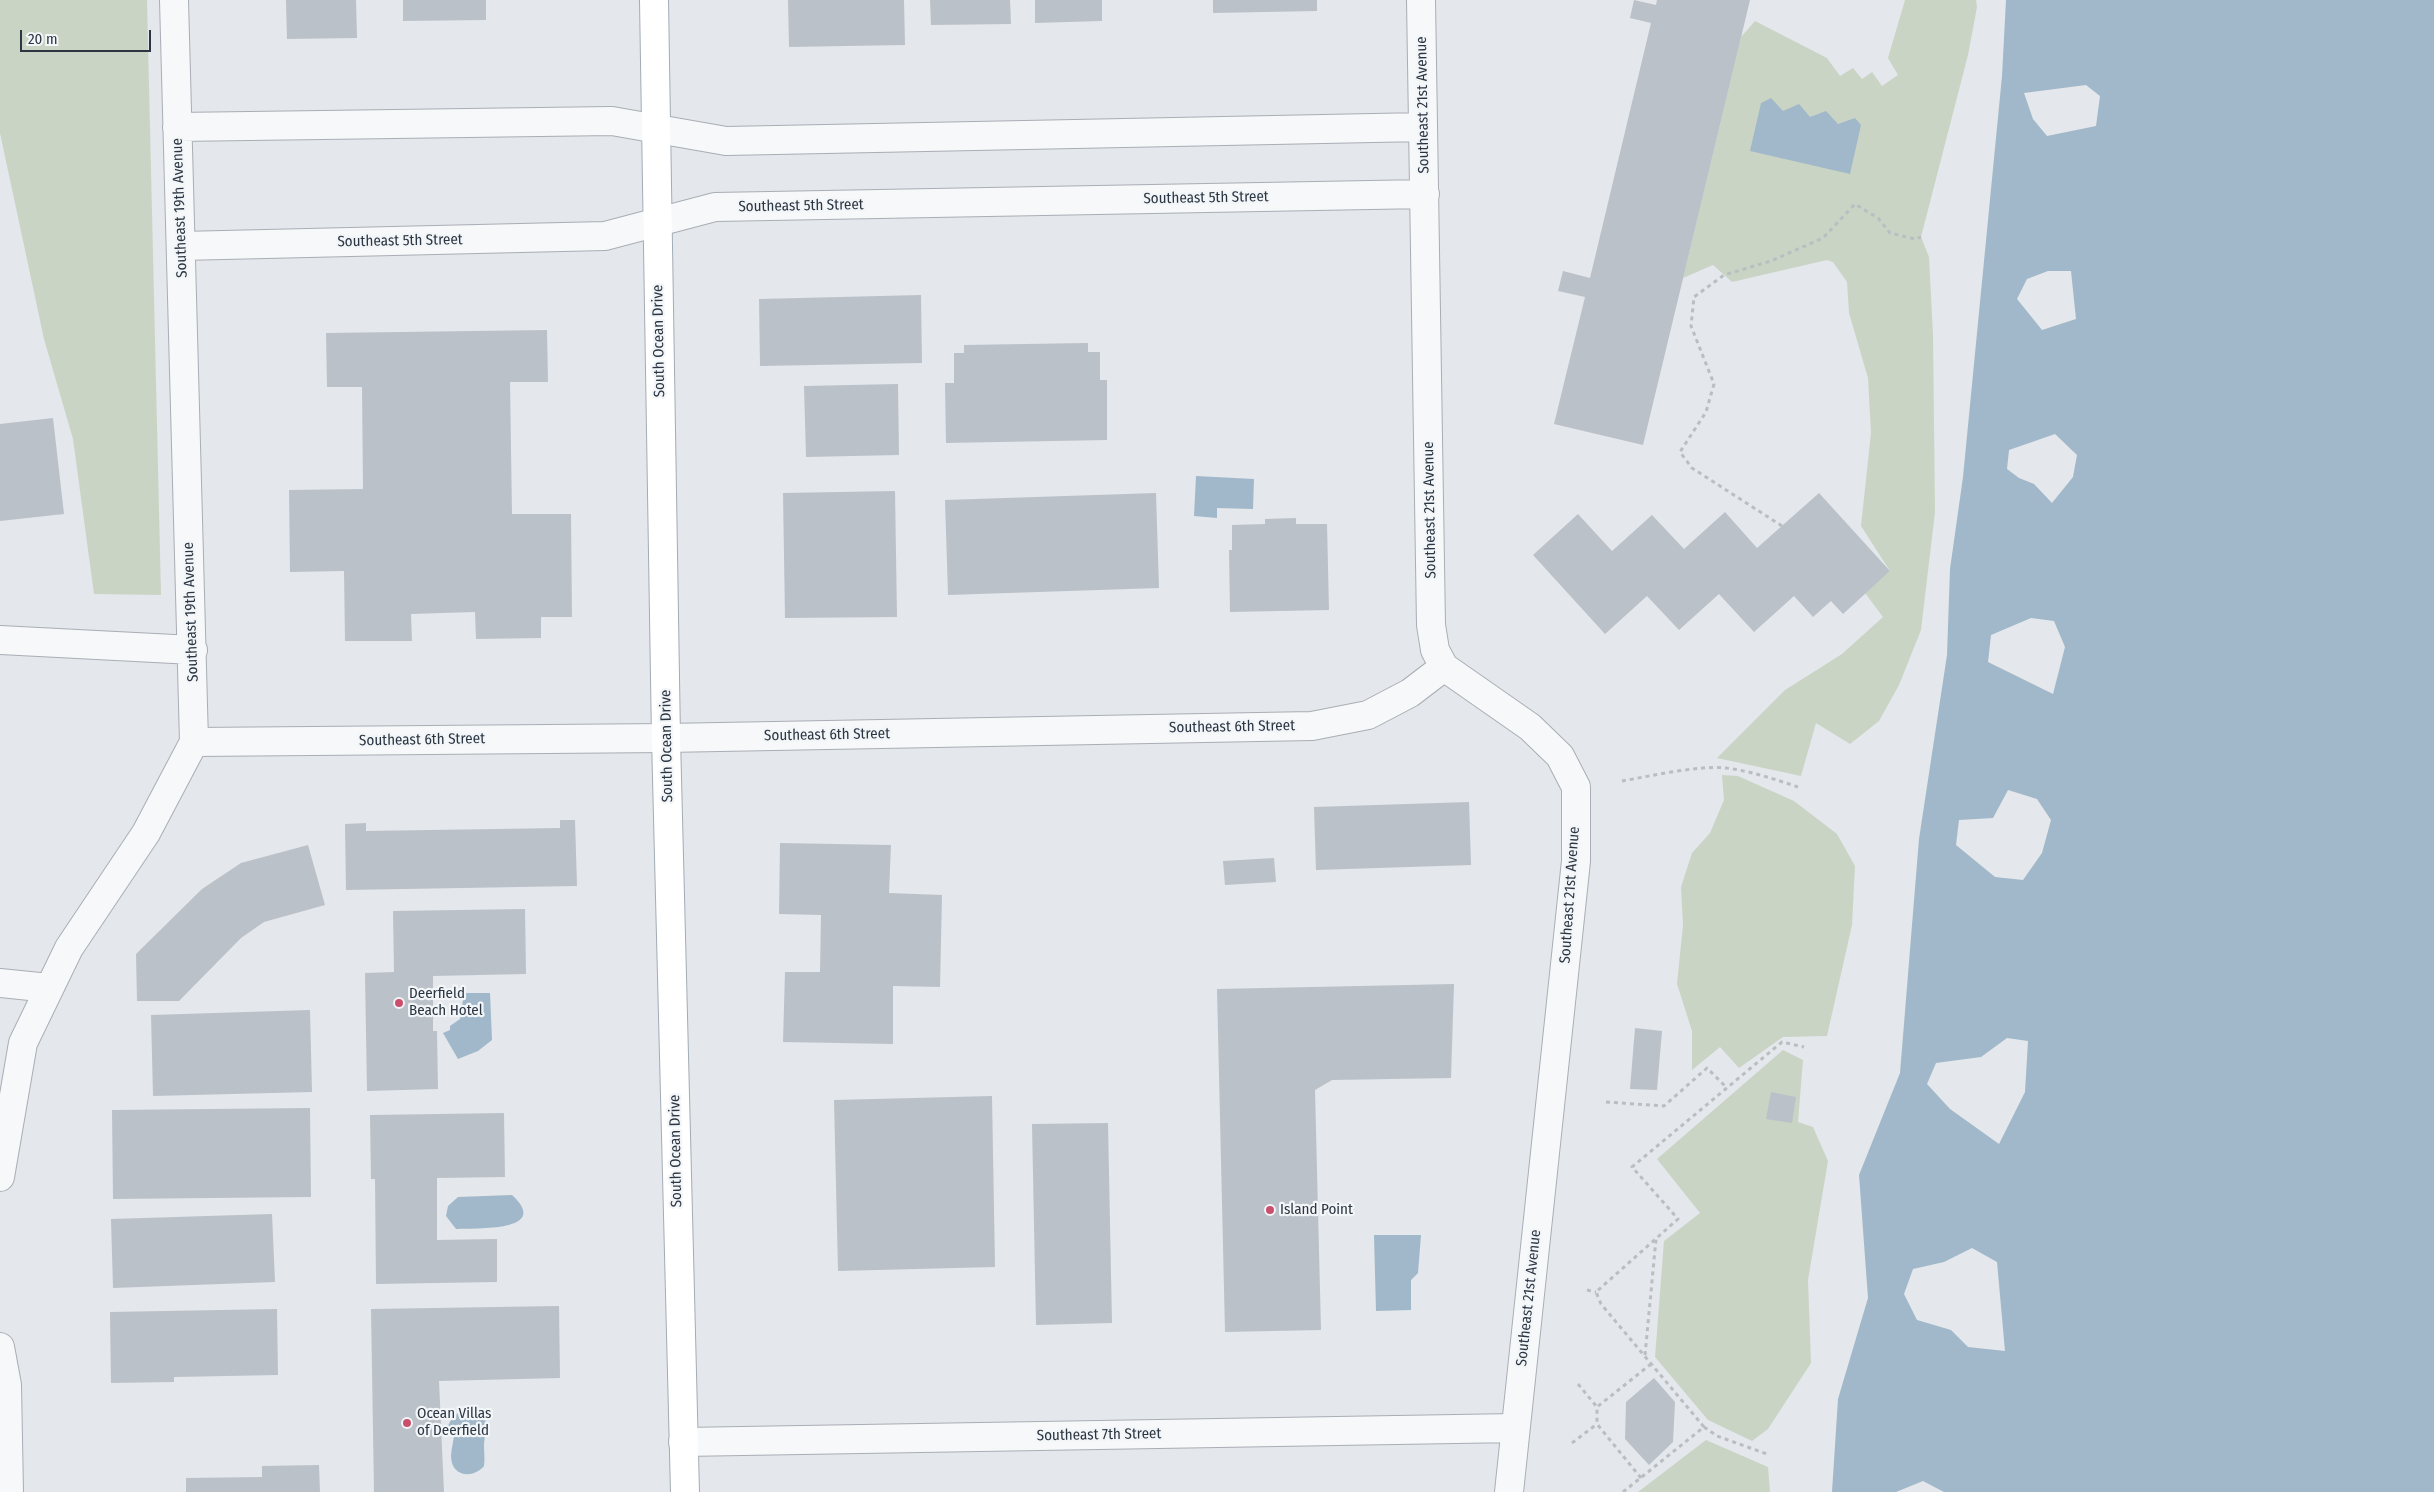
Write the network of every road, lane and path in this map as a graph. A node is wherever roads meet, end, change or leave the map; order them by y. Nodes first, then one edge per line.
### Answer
1 (174, 0) edge
2 (654, 0) edge
3 (1421, 0) edge
4 (178, 127) junction
5 (1423, 127) junction
6 (656, 129) junction
7 (1425, 194) junction
8 (657, 222) junction
9 (1921, 237) dead end
10 (181, 246) junction
11 (1782, 526) dead end
12 (0, 640) edge
13 (192, 650) junction
14 (1444, 667) junction
15 (666, 738) junction
16 (194, 742) junction
17 (1622, 782) dead end
18 (1798, 787) dead end
19 (0, 983) edge
20 (49, 988) junction
21 (1804, 1046) dead end
22 (1727, 1088) junction
23 (1606, 1102) dead end
24 (4, 1134) edge
25 (0, 1177) edge
26 (1656, 1239) junction
27 (1587, 1290) dead end
28 (1596, 1292) junction
29 (0, 1347) edge
30 (1645, 1356) junction
31 (1651, 1364) junction
32 (1578, 1384) dead end
33 (1598, 1407) junction
34 (1597, 1424) junction
35 (1704, 1427) junction
36 (1515, 1428) junction
37 (683, 1442) junction
38 (1572, 1443) dead end
39 (1767, 1454) dead end
40 (1641, 1478) junction
41 (9, 1492) edge
42 (684, 1492) edge
43 (1509, 1492) edge
44 (1623, 1492) edge

1 - 4 street, Southeast 19th Avenue
2 - 6 main road, South Ocean Drive
3 - 5 street, Southeast 21st Avenue
4 - 6 street
4 - 10 street, Southeast 19th Avenue
5 - 6 street
5 - 7 street, Southeast 21st Avenue
6 - 8 main road, South Ocean Drive
7 - 8 street, Southeast 5th Street
7 - 14 street, Southeast 21st Avenue
8 - 10 street, Southeast 5th Street
8 - 15 main road, South Ocean Drive
9 - 11 path
10 - 13 street, Southeast 19th Avenue
12 - 13 street
13 - 16 street, Southeast 19th Avenue
14 - 15 street, Southeast 6th Street
14 - 36 street, Southeast 21st Avenue
15 - 16 street, Southeast 6th Street
15 - 37 main road, South Ocean Drive
16 - 20 street, Southeast 19th Avenue
17 - 18 path
19 - 20 street
20 - 24 street, Southeast 19th Avenue
21 - 22 path
22 - 23 path
22 - 26 path
24 - 25 street, Southeast 19th Avenue
26 - 28 path
26 - 30 path
27 - 28 path
28 - 30 path
29 - 41 street
30 - 31 path
31 - 33 path
31 - 35 path
32 - 33 path
33 - 34 path
34 - 38 path
34 - 40 path
35 - 39 path
35 - 40 path
36 - 37 street, Southeast 7th Street
36 - 43 street, Southeast 21st Avenue
37 - 42 main road, South Ocean Drive
40 - 44 path

